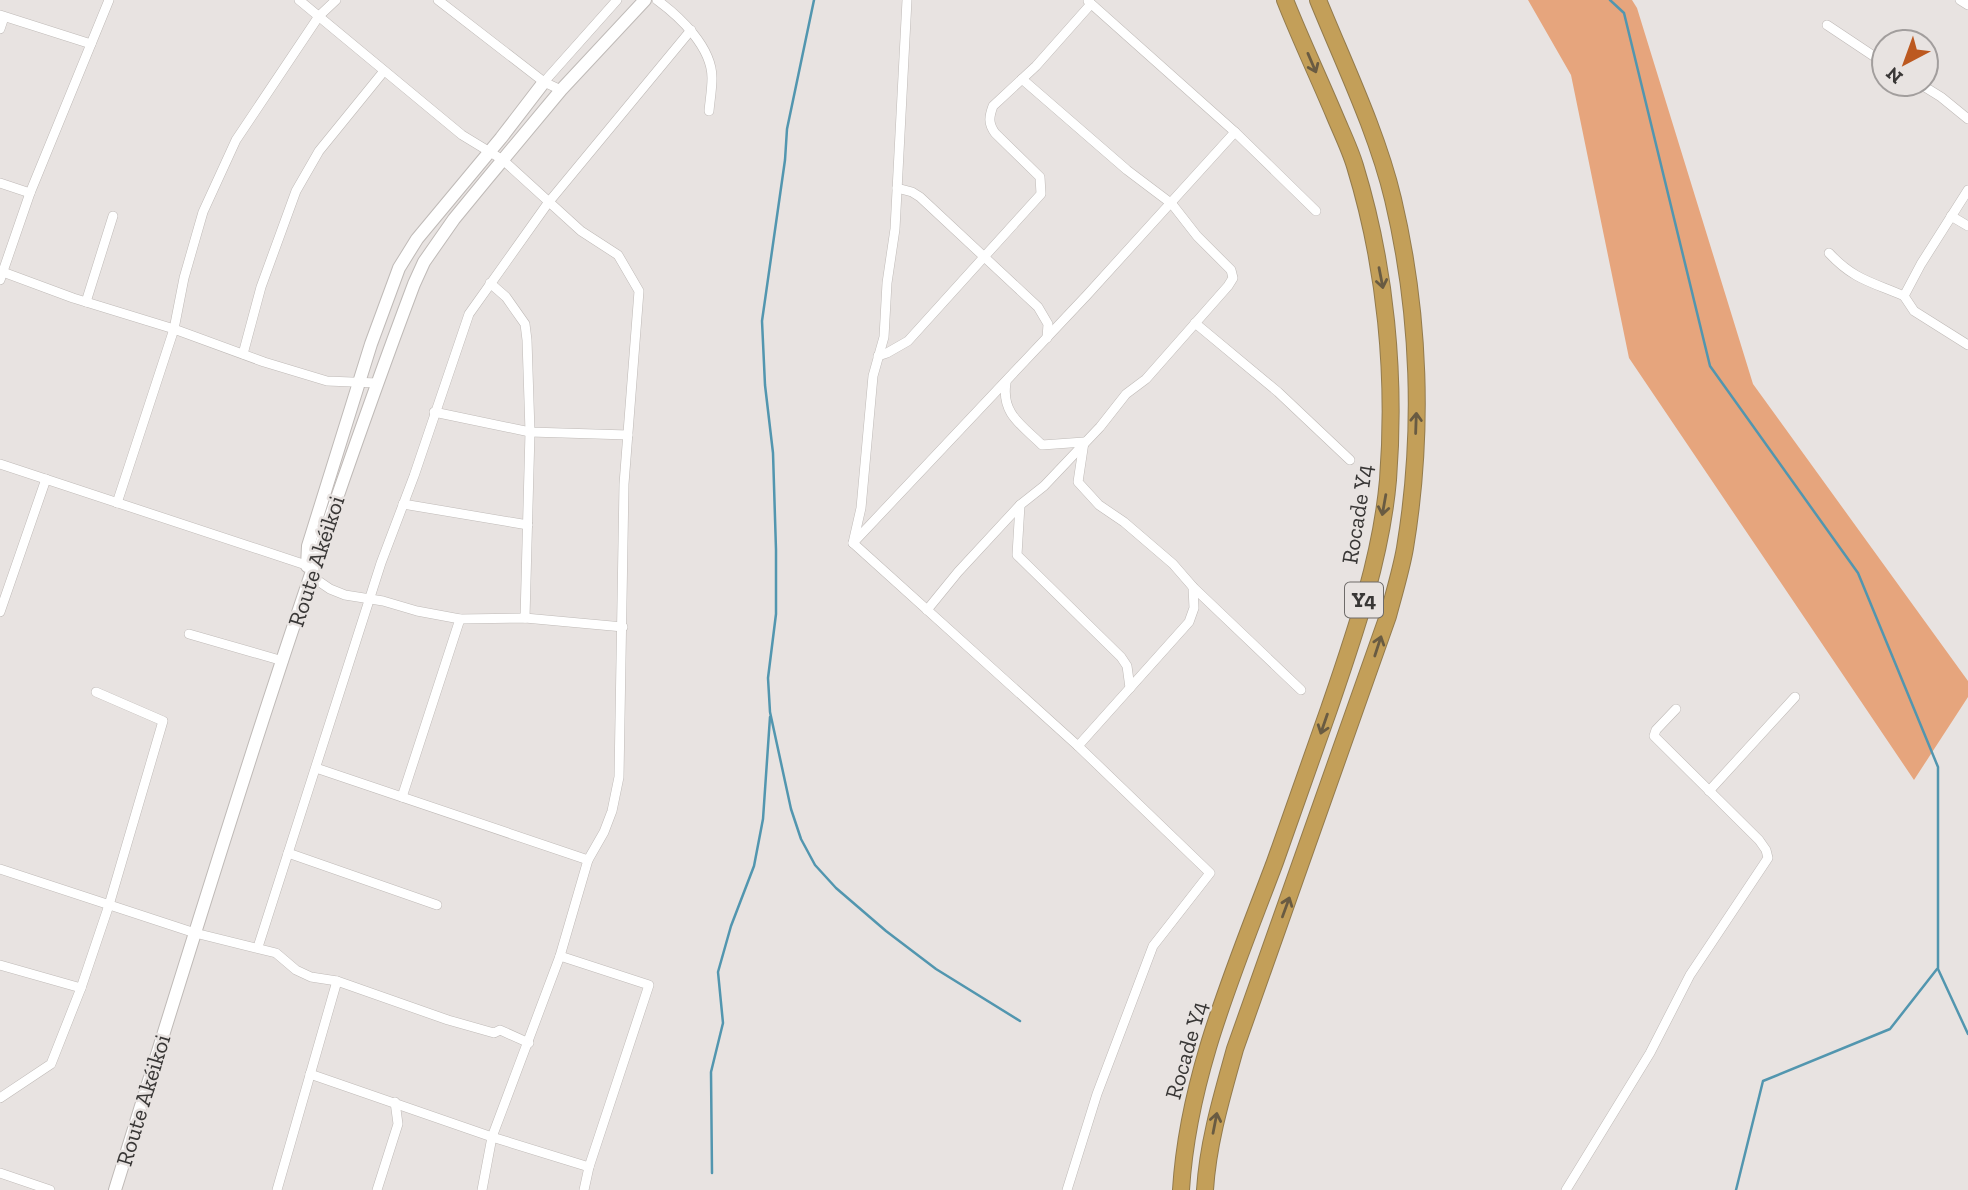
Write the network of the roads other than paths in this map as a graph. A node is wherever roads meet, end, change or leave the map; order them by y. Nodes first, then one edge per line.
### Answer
1 (110, 0) edge
2 (299, 0) edge
3 (336, 0) edge
4 (617, 0) edge
5 (645, 0) edge
6 (657, 0) edge
7 (907, 0) edge
8 (1285, 0) edge
9 (1318, 0) edge
10 (1960, 0) edge
11 (441, 1) edge
12 (1089, 2) edge
13 (1968, 5) edge
14 (2, 16) edge
15 (319, 16) junction
16 (1827, 25) dead end
17 (0, 29) edge
18 (691, 30) junction
19 (91, 44) junction
20 (1870, 53) edge
21 (384, 71) junction
22 (1022, 79) junction
23 (544, 82) junction
24 (561, 90) junction
25 (1940, 96) edge
26 (709, 111) dead end
27 (1968, 119) edge
28 (1235, 132) junction
29 (490, 151) junction
30 (503, 160) junction
31 (0, 183) edge
32 (897, 188) junction
33 (1968, 190) edge
34 (30, 193) junction
35 (548, 203) junction
36 (1172, 204) junction
37 (1316, 211) dead end
38 (113, 216) dead end
39 (1951, 216) junction
40 (1968, 226) edge
41 (1829, 253) dead end
42 (984, 256) junction
43 (1, 274) edge
44 (489, 283) junction
45 (1904, 296) junction
46 (86, 302) junction
47 (1195, 323) junction
48 (174, 329) junction
49 (1047, 338) junction
50 (1968, 345) edge
51 (243, 354) junction
52 (878, 356) junction
53 (360, 382) junction
54 (377, 383) junction
55 (1006, 383) junction
56 (434, 412) junction
57 (530, 432) junction
58 (628, 435) junction
59 (1084, 442) junction
60 (1350, 460) dead end
61 (0, 464) edge
62 (46, 479) junction
63 (117, 502) junction
64 (403, 504) junction
65 (1020, 505) junction
66 (528, 525) junction
67 (853, 543) junction
68 (311, 570) junction
69 (1193, 587) junction
70 (371, 599) junction
71 (927, 610) junction
72 (0, 612) edge
73 (526, 618) junction
74 (460, 619) junction
75 (622, 627) junction
76 (189, 634) dead end
77 (283, 661) junction
78 (1130, 688) junction
79 (1301, 690) dead end
80 (96, 692) dead end
81 (1796, 697) dead end
82 (1676, 709) dead end
83 (1078, 746) junction
84 (316, 768) junction
85 (1709, 791) junction
86 (402, 797) junction
87 (288, 853) junction
88 (588, 860) junction
89 (0, 869) edge
90 (109, 905) junction
91 (437, 905) dead end
92 (195, 933) junction
93 (258, 947) junction
94 (560, 956) junction
95 (0, 965) edge
96 (337, 981) junction
97 (81, 988) junction
98 (528, 1043) junction
99 (310, 1074) junction
100 (0, 1098) edge
101 (395, 1102) junction
102 (492, 1137) junction
103 (589, 1167) junction
104 (0, 1173) edge
105 (50, 1190) edge
106 (115, 1190) edge
107 (277, 1190) edge
108 (377, 1190) edge
109 (482, 1190) edge
110 (584, 1190) edge
111 (1067, 1190) edge
112 (1181, 1190) edge
113 (1205, 1190) edge
114 (1566, 1190) edge

1 - 19 street
2 - 15 street
3 - 15 street
4 - 23 street
5 - 24 street, Route Akéikoi
6 - 18 street
7 - 32 street
8 -> 112 highway, Rocade Y4 / Y4
113 -> 9 highway, Rocade Y4 / Y4
10 - 13 street
11 - 23 street
12 - 22 street
12 - 28 street
14 - 17 street
14 - 19 street
15 - 21 street
15 - 48 street
16 - 20 street
18 - 26 street
18 - 35 street
19 - 34 street
21 - 29 street
21 - 51 street
22 - 36 street
22 - 42 street
23 - 24 street
23 - 29 street, Route Akéikoi
24 - 30 street, Route Akéikoi
25 - 27 street
28 - 36 street
28 - 37 street
29 - 30 street
29 - 53 street, Route Akéikoi
30 - 35 street
30 - 54 street, Route Akéikoi
31 - 34 street
32 - 42 street
32 - 52 street
33 - 39 street
34 - 43 street
35 - 44 street
35 - 58 street
36 - 47 street
36 - 49 street
38 - 46 street
39 - 40 street
39 - 45 street
41 - 45 street
42 - 49 street
42 - 52 street
43 - 46 street
44 - 56 street
44 - 57 street
45 - 50 street
46 - 48 street
47 - 59 street
47 - 60 street
48 - 51 street
48 - 63 street
49 - 55 street
51 - 53 street
52 - 67 street
53 - 54 street
53 - 68 street, Route Akéikoi
54 - 68 street, Route Akéikoi
55 - 59 street
55 - 67 street
56 - 57 street
56 - 64 street
57 - 58 street
57 - 66 street
58 - 75 street
59 - 65 street
59 - 69 street
61 - 62 street
62 - 63 street
62 - 72 street
63 - 68 street
64 - 66 street
64 - 70 street
65 - 71 street
65 - 78 street
66 - 73 street
67 - 71 street
68 - 70 street
68 - 77 street, Route Akéikoi
69 - 78 street
69 - 79 street
70 - 74 street
70 - 84 street
71 - 83 street
73 - 74 street
73 - 75 street
74 - 86 street
75 - 88 street
76 - 77 street
77 - 92 street, Route Akéikoi
78 - 83 street
80 - 90 street
81 - 85 street
82 - 85 street
83 - 111 street
84 - 86 street
84 - 87 street
85 - 114 street
86 - 88 street
87 - 91 street
87 - 93 street
88 - 94 street
89 - 90 street
90 - 92 street
90 - 97 street
92 - 93 street
92 - 106 street, Route Akéikoi
93 - 96 street
94 - 98 street
94 - 103 street
95 - 97 street
96 - 98 street
96 - 99 street
97 - 100 street
98 - 102 street
99 - 101 street
99 - 107 street
101 - 102 street
101 - 108 street
102 - 103 street
102 - 109 street
103 - 110 street
104 - 105 street

